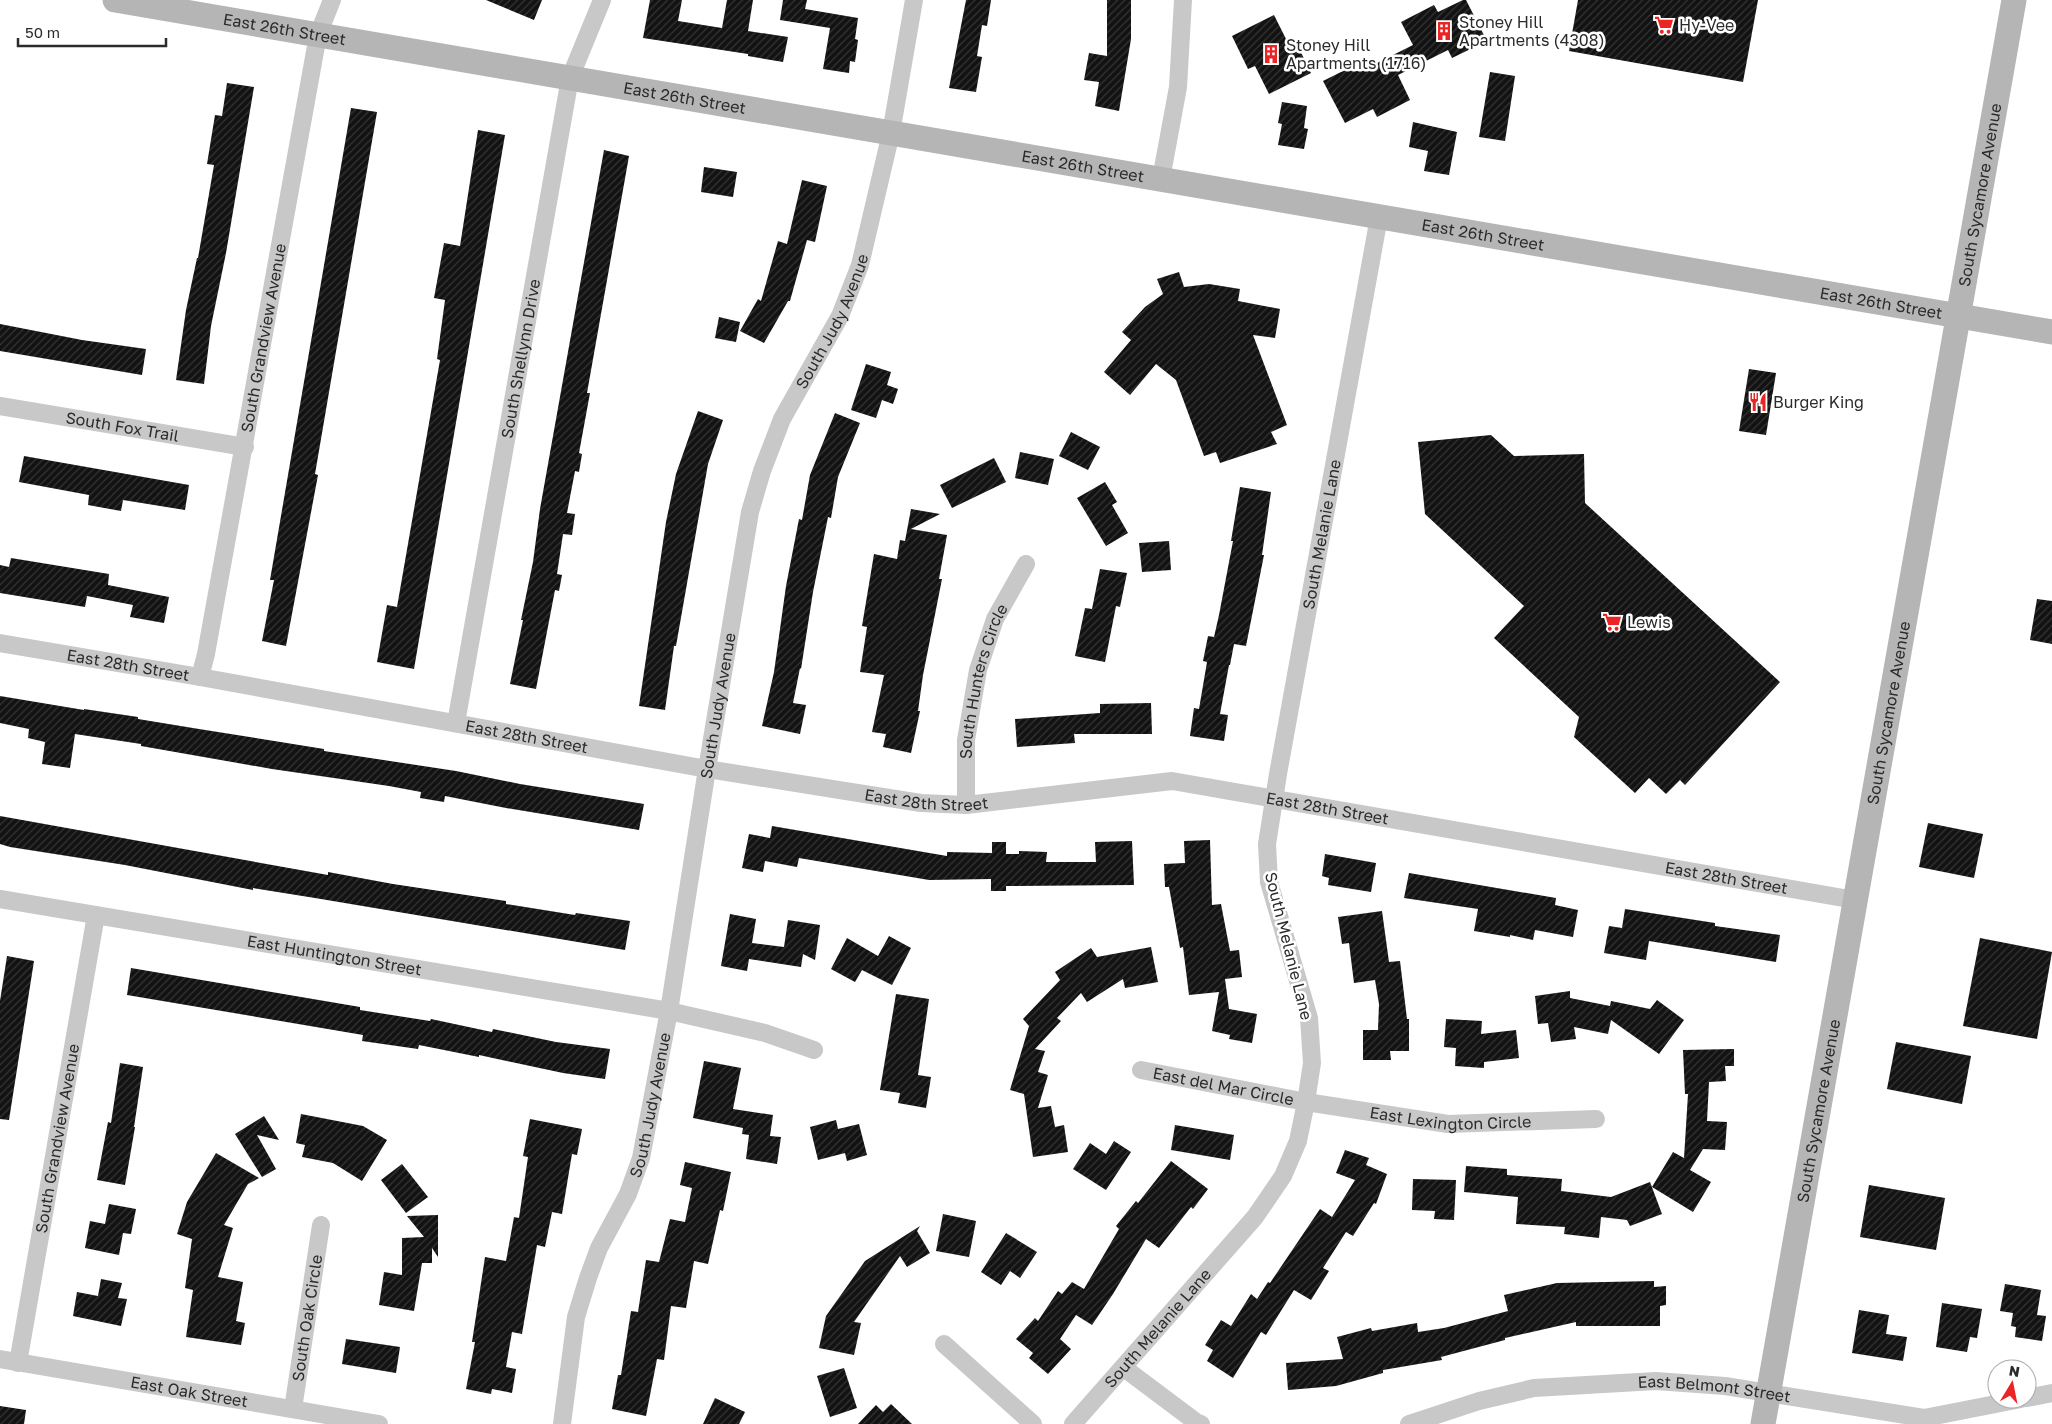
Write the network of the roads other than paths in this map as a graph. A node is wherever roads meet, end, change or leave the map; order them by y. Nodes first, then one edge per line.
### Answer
1 (115, 0) edge
2 (332, 0) edge
3 (602, 0) edge
4 (914, 0) edge
5 (1183, 0) edge
6 (2014, 0) edge
7 (318, 35) junction
8 (570, 78) junction
9 (891, 133) junction
10 (1161, 179) junction
11 (1379, 216) junction
12 (1959, 316) junction
13 (2052, 332) edge
14 (0, 406) edge
15 (244, 447) junction
16 (1026, 564) dead end
17 (0, 643) edge
18 (200, 677) junction
19 (456, 723) junction
20 (707, 769) junction
21 (1273, 799) junction
22 (966, 805) junction
23 (0, 899) edge
24 (1855, 900) junction
25 (96, 915) junction
26 (669, 1011) junction
27 (814, 1050) dead end
28 (1141, 1070) dead end
29 (1306, 1102) junction
30 (1596, 1119) dead end
31 (321, 1225) dead end
32 (944, 1344) dead end
33 (0, 1360) edge
34 (18, 1363) junction
35 (1124, 1368) junction
36 (1769, 1393) junction
37 (2052, 1393) edge
38 (2037, 1396) edge
39 (1987, 1406) edge
40 (293, 1409) junction
41 (379, 1424) edge
42 (562, 1424) edge
43 (1033, 1424) edge
44 (1073, 1424) edge
45 (1201, 1424) edge
46 (1409, 1424) edge
47 (1763, 1424) edge

1 - 7 main road, East 26th Street
2 - 7 street, South Grandview Avenue
3 - 8 street, South Shellynn Drive
4 - 9 street, South Judy Avenue
5 - 10 street
6 - 12 main road, South Sycamore Avenue
7 - 8 main road, East 26th Street
7 - 15 street, South Grandview Avenue
8 - 9 main road, East 26th Street
8 - 19 street, South Shellynn Drive
9 - 10 main road, East 26th Street
9 - 20 street, South Judy Avenue
10 - 11 main road, East 26th Street
11 - 12 main road, East 26th Street
11 - 21 street, South Melanie Lane
12 - 13 main road, East 26th Street
12 - 24 main road, South Sycamore Avenue
14 - 15 street, South Fox Trail
15 - 18 street, South Grandview Avenue
16 - 22 street, South Hunters Circle
17 - 18 street, East 28th Street
18 - 19 street, East 28th Street
19 - 20 street, East 28th Street
20 - 22 street, East 28th Street
20 - 26 street, South Judy Avenue
21 - 22 street, East 28th Street
21 - 24 street, East 28th Street
21 - 29 street, South Melanie Lane
23 - 25 street, East Huntington Street
24 - 36 main road, South Sycamore Avenue
25 - 26 street, East Huntington Street
25 - 34 street, South Grandview Avenue
26 - 27 street, East Huntington Street
26 - 42 street, South Judy Avenue
28 - 29 street, East del Mar Circle
29 - 30 street, East Lexington Circle
29 - 35 street, South Melanie Lane
31 - 40 street, South Oak Circle
32 - 43 street
33 - 34 street, East Oak Street
34 - 40 street, East Oak Street
35 - 44 street, South Melanie Lane
35 - 45 street
36 - 39 street, East Belmont Street
36 - 46 street, East Belmont Street
36 - 47 main road, South Sycamore Avenue
37 - 38 street
40 - 41 street, East Oak Street

